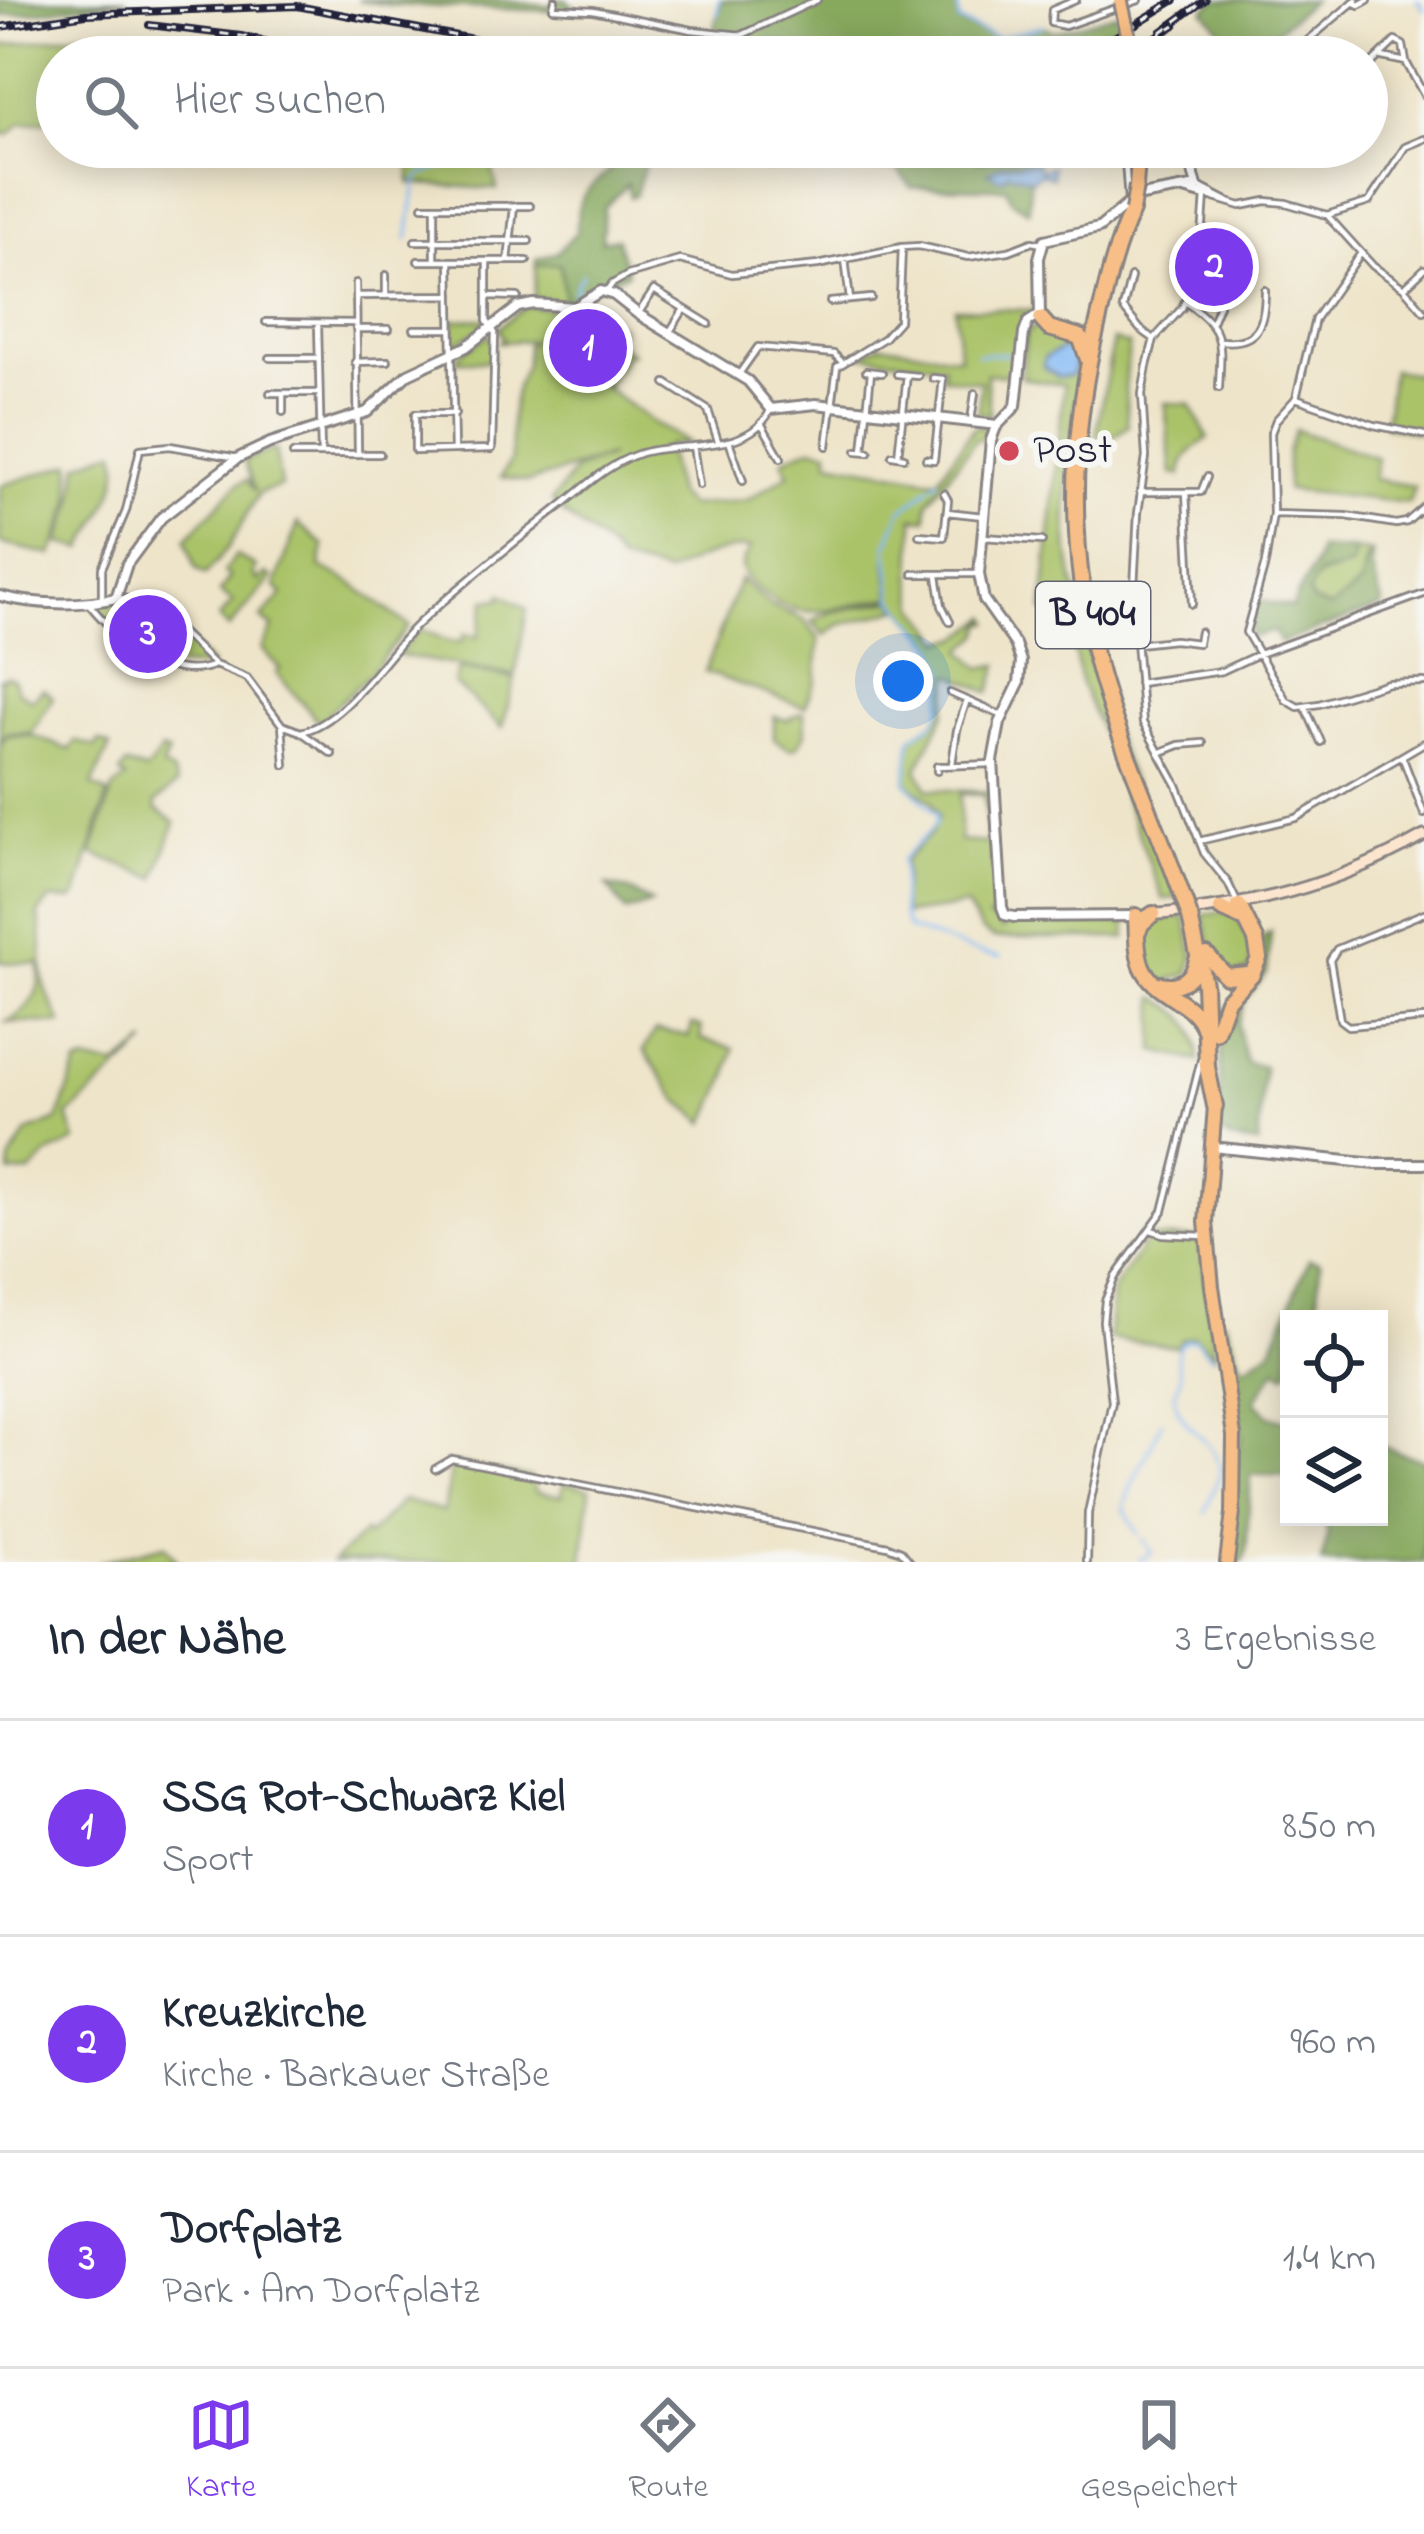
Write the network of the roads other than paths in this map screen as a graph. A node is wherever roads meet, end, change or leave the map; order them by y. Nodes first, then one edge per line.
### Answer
1 (555, 0) edge
2 (817, 0) edge
3 (1076, 0) edge
4 (1139, 0) edge
5 (1368, 0) edge
6 (1121, 1) edge
7 (1354, 1) edge
8 (1128, 36) edge
9 (1313, 36) edge
10 (1388, 45) edge
11 (1388, 58) edge
12 (1406, 62) junction
13 (1424, 95) edge
14 (1424, 139) edge
15 (1126, 168) edge
16 (1137, 168) edge
17 (1193, 168) edge
18 (1199, 187) junction
19 (423, 206) dead end
20 (435, 206) junction
21 (514, 206) junction
22 (530, 206) dead end
23 (1130, 206) junction
24 (1327, 215) junction
25 (415, 241) dead end
26 (435, 241) junction
27 (508, 241) junction
28 (529, 241) dead end
29 (1203, 241) junction
30 (1042, 244) junction
31 (902, 247) junction
32 (1361, 253) junction
33 (845, 260) junction
34 (418, 261) dead end
35 (435, 261) junction
36 (450, 261) junction
37 (488, 261) junction
38 (508, 261) junction
39 (527, 261) dead end
40 (1424, 269) edge
41 (1178, 271) dead end
42 (386, 274) dead end
43 (1131, 277) dead end
44 (356, 283) dead end
45 (1405, 288) junction
46 (1264, 290) dead end
47 (1106, 291) junction
48 (607, 292) junction
49 (356, 296) junction
50 (386, 296) junction
51 (451, 296) junction
52 (488, 296) junction
53 (518, 297) dead end
54 (1215, 297) dead end
55 (871, 298) dead end
56 (850, 300) junction
57 (830, 302) dead end
58 (1185, 302) junction
59 (684, 309) junction
60 (1424, 311) edge
61 (638, 314) junction
62 (1040, 317) junction
63 (266, 322) dead end
64 (1213, 322) junction
65 (318, 324) junction
66 (709, 324) dead end
67 (356, 326) junction
68 (389, 328) dead end
69 (492, 328) junction
70 (414, 329) dead end
71 (451, 329) junction
72 (1062, 330) junction
73 (669, 333) junction
74 (1154, 339) junction
75 (1221, 341) junction
76 (453, 354) junction
77 (270, 358) dead end
78 (319, 358) junction
79 (388, 361) dead end
80 (356, 362) junction
81 (842, 362) junction
82 (1089, 364) junction
83 (882, 373) dead end
84 (897, 374) dead end
85 (739, 375) junction
86 (907, 375) junction
87 (918, 376) dead end
88 (933, 378) dead end
89 (666, 383) dead end
90 (1219, 388) dead end
91 (270, 393) dead end
92 (283, 393) junction
93 (318, 393) junction
94 (975, 393) dead end
95 (1296, 398) junction
96 (831, 406) junction
97 (867, 409) junction
98 (771, 410) junction
99 (283, 412) dead end
100 (903, 412) junction
101 (455, 414) junction
102 (357, 416) junction
103 (938, 416) junction
104 (971, 420) junction
105 (761, 423) junction
106 (996, 427) junction
107 (320, 428) junction
108 (1424, 435) edge
109 (729, 441) junction
110 (718, 443) junction
111 (693, 446) junction
112 (827, 446) dead end
113 (454, 450) junction
114 (863, 451) dead end
115 (293, 454) dead end
116 (321, 454) junction
117 (358, 454) junction
118 (380, 454) dead end
119 (898, 456) dead end
120 (238, 458) junction
121 (781, 458) dead end
122 (926, 459) dead end
123 (1207, 477) dead end
124 (742, 481) dead end
125 (699, 485) dead end
126 (1140, 492) junction
127 (1186, 492) junction
128 (944, 493) dead end
129 (1424, 507) edge
130 (947, 512) junction
131 (1273, 514) junction
132 (985, 516) junction
133 (919, 535) dead end
134 (983, 537) junction
135 (1042, 541) dead end
136 (913, 574) dead end
137 (937, 574) junction
138 (979, 574) junction
139 (1424, 594) edge
140 (0, 596) edge
141 (116, 598) junction
142 (102, 601) junction
143 (87, 602) junction
144 (1192, 604) dead end
145 (950, 622) dead end
146 (1199, 632) dead end
147 (1136, 644) junction
148 (1259, 654) junction
149 (215, 665) junction
150 (1424, 682) edge
151 (1138, 683) junction
152 (950, 693) dead end
153 (967, 700) junction
154 (1306, 708) junction
155 (1003, 716) junction
156 (282, 725) junction
157 (301, 732) junction
158 (1321, 742) dead end
159 (1203, 743) dead end
160 (1424, 743) edge
161 (332, 754) dead end
162 (1159, 754) junction
163 (1402, 756) junction
164 (952, 764) junction
165 (993, 764) junction
166 (285, 765) dead end
167 (937, 771) dead end
168 (1424, 814) edge
169 (1424, 836) edge
170 (1199, 842) junction
171 (1246, 905) junction
172 (1221, 908) junction
173 (1192, 910) junction
174 (1424, 913) edge
175 (1153, 914) junction
176 (1136, 916) junction
177 (1247, 922) junction
178 (1137, 934) junction
179 (1201, 949) junction
180 (1256, 967) junction
181 (1147, 976) junction
182 (1424, 1019) edge
183 (1208, 1039) junction
184 (1215, 1106) joint
185 (1213, 1126) junction
186 (1211, 1144) junction
187 (1229, 1147) junction
188 (1209, 1164) junction
189 (1424, 1164) edge
190 (1151, 1230) junction
191 (1207, 1235) junction
192 (435, 1469) dead end
193 (1228, 1553) edge
194 (910, 1562) edge
195 (1087, 1562) edge

1 - 2 street
3 - 4 street
5 - 7 street
6 - 8 main road, bridge
7 - 9 street
10 - 12 street
11 - 12 street
12 - 13 street
14 - 24 street
15 - 23 street
16 - 23 main road, B 404, bridge
17 - 18 street
18 - 23 street
18 - 24 street
18 - 29 street
19 - 20 street
20 - 21 street
20 - 26 street
21 - 22 street
21 - 27 street
23 - 30 street
23 - 47 highway, B 404
23 - 173 highway, B 404
24 - 32 street
25 - 26 street
26 - 27 street
26 - 35 street
27 - 28 street
27 - 38 street
29 - 41 street
29 - 58 street
30 - 31 street
30 - 62 street
31 - 33 street
31 - 81 street
32 - 45 street
32 - 95 street
33 - 48 street
33 - 56 street
34 - 35 street
35 - 36 street
36 - 37 street
36 - 51 street
37 - 38 street
37 - 52 street
38 - 39 street
40 - 45 street
42 - 50 street
43 - 74 street
44 - 49 street
45 - 60 street
46 - 75 street
47 - 72 highway
47 - 82 highway, B 404
48 - 61 street
48 - 69 street
49 - 50 street
49 - 67 street
50 - 51 street
51 - 71 street
52 - 53 street
52 - 69 street
54 - 64 street
55 - 56 street
56 - 57 street
58 - 64 street
58 - 74 street
59 - 61 street
59 - 66 street
59 - 73 street
61 - 73 street
62 - 72 highway
62 - 106 street
63 - 65 street
64 - 75 street
65 - 67 street
65 - 78 street
67 - 68 street
67 - 80 street
69 - 76 street
69 - 113 street
70 - 71 street
71 - 76 street
72 - 82 highway
73 - 85 street
74 - 126 street
75 - 90 street
76 - 101 street
76 - 102 street
77 - 78 street
78 - 93 street
79 - 80 street
80 - 102 street
81 - 85 street
81 - 96 street
82 - 173 highway, B 404
83 - 97 street
84 - 86 street
85 - 98 street
86 - 87 street
86 - 100 street
88 - 103 street
89 - 110 street
91 - 92 street
92 - 93 street
92 - 99 street
93 - 107 street
94 - 104 street
95 - 108 street
95 - 131 street
96 - 97 street
96 - 98 street
96 - 112 street
97 - 100 street
97 - 114 street
98 - 105 street
100 - 103 street
100 - 119 street
101 - 113 street
101 - 113 street
102 - 107 street
102 - 117 street
103 - 104 street
103 - 122 street
104 - 106 street
105 - 109 street
105 - 121 street
106 - 132 street
107 - 116 street
107 - 120 street
109 - 110 street
109 - 124 street
110 - 111 street
111 - 125 street
111 - 157 street
115 - 116 street
116 - 117 street
117 - 118 street
120 - 141 street
120 - 142 street
123 - 127 street
126 - 127 street
126 - 147 street
127 - 144 street
128 - 130 street
129 - 131 street
130 - 132 street
130 - 133 street
131 - 148 street
132 - 134 street
134 - 135 street
134 - 138 street
136 - 137 street
137 - 138 street
137 - 145 street
138 - 155 street
139 - 148 street
140 - 143 street
141 - 142 street
141 - 149 street
142 - 143 street
143 - 149 street
146 - 147 street
147 - 151 street
148 - 151 street
148 - 154 street
149 - 156 street
150 - 154 street
151 - 162 street
152 - 153 street
153 - 155 street
153 - 164 street
154 - 158 street
155 - 165 street
156 - 157 street
156 - 166 street
157 - 161 street
159 - 162 street
160 - 163 street
162 - 170 street
163 - 168 street
163 - 170 street
164 - 165 street
164 - 167 street
165 - 176 street
169 - 171 main road
170 - 171 street
171 - 172 main road
171 - 177 highway
172 - 175 main road
172 - 177 highway
173 - 179 highway, B 404
174 - 182 street
175 - 176 main road
175 - 178 highway
176 - 178 highway
177 - 180 highway
178 - 181 highway
179 - 180 highway
179 - 181 highway
179 - 183 highway, B 404
180 - 183 highway
181 - 183 highway
183 - 184 highway, B 404
183 - 190 street
184 - 185 main road, B 404
185 - 186 main road, B 404
185 - 187 street
186 - 187 street
186 - 188 main road, B 404
187 - 188 street
187 - 189 street
188 - 191 main road, B 404
190 - 191 street
190 - 195 street
191 - 193 main road, B 404
192 - 194 street

